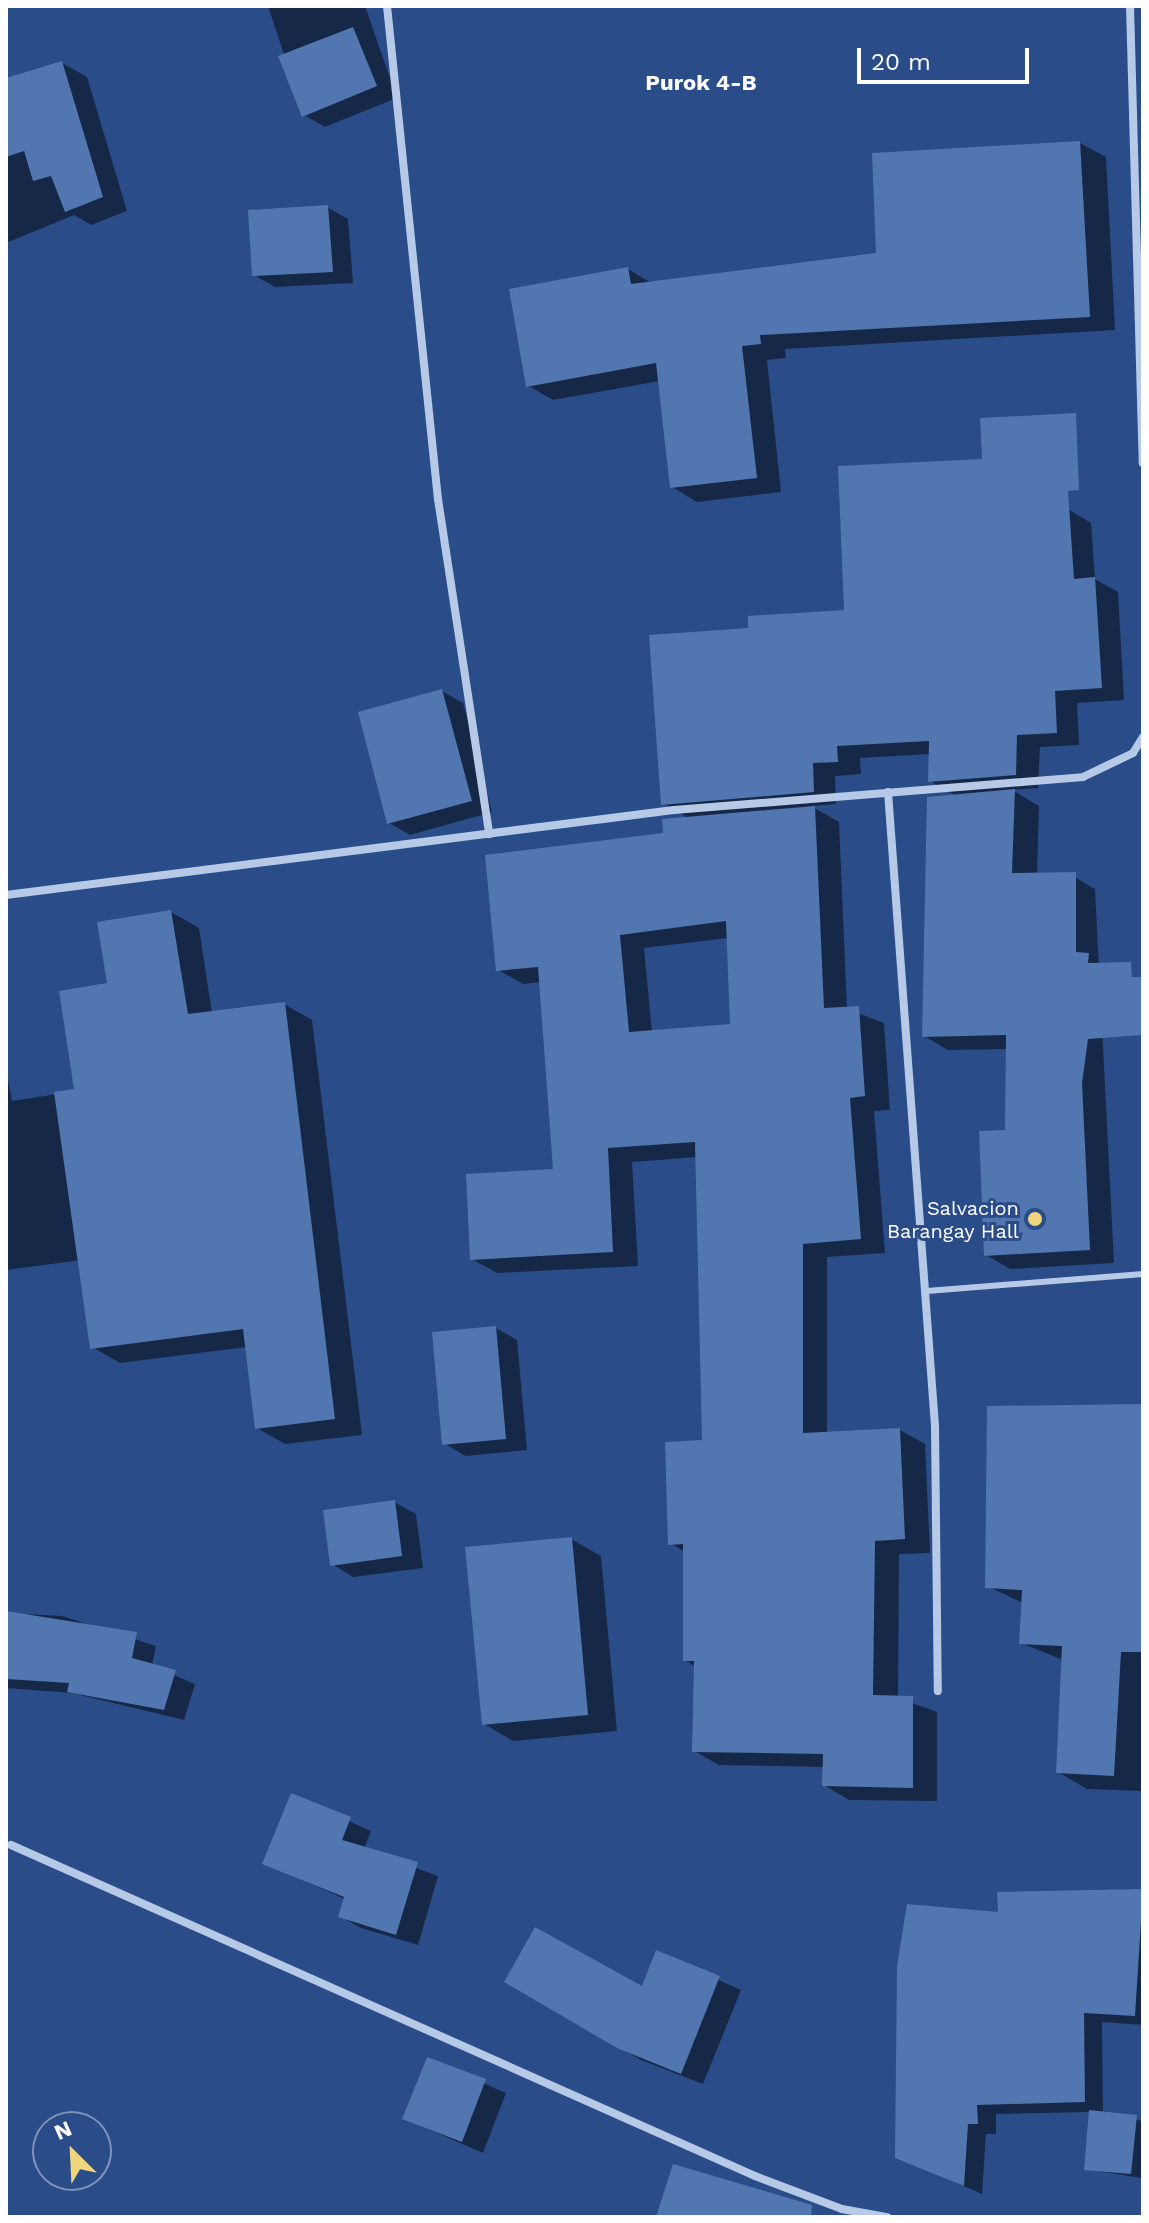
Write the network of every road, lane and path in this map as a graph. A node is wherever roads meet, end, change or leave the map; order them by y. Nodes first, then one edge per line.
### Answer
1 (387, 6) edge
2 (1130, 6) edge
3 (1143, 463) edge
4 (1143, 737) edge
5 (888, 792) junction
6 (489, 834) junction
7 (6, 895) edge
8 (1143, 1274) edge
9 (927, 1291) junction
10 (938, 1691) dead end
11 (11, 1845) dead end
12 (887, 2217) edge

1 - 6 street
2 - 3 street
4 - 5 street
5 - 6 street
5 - 9 street
6 - 7 street
8 - 9 lane
9 - 10 street
11 - 12 street

